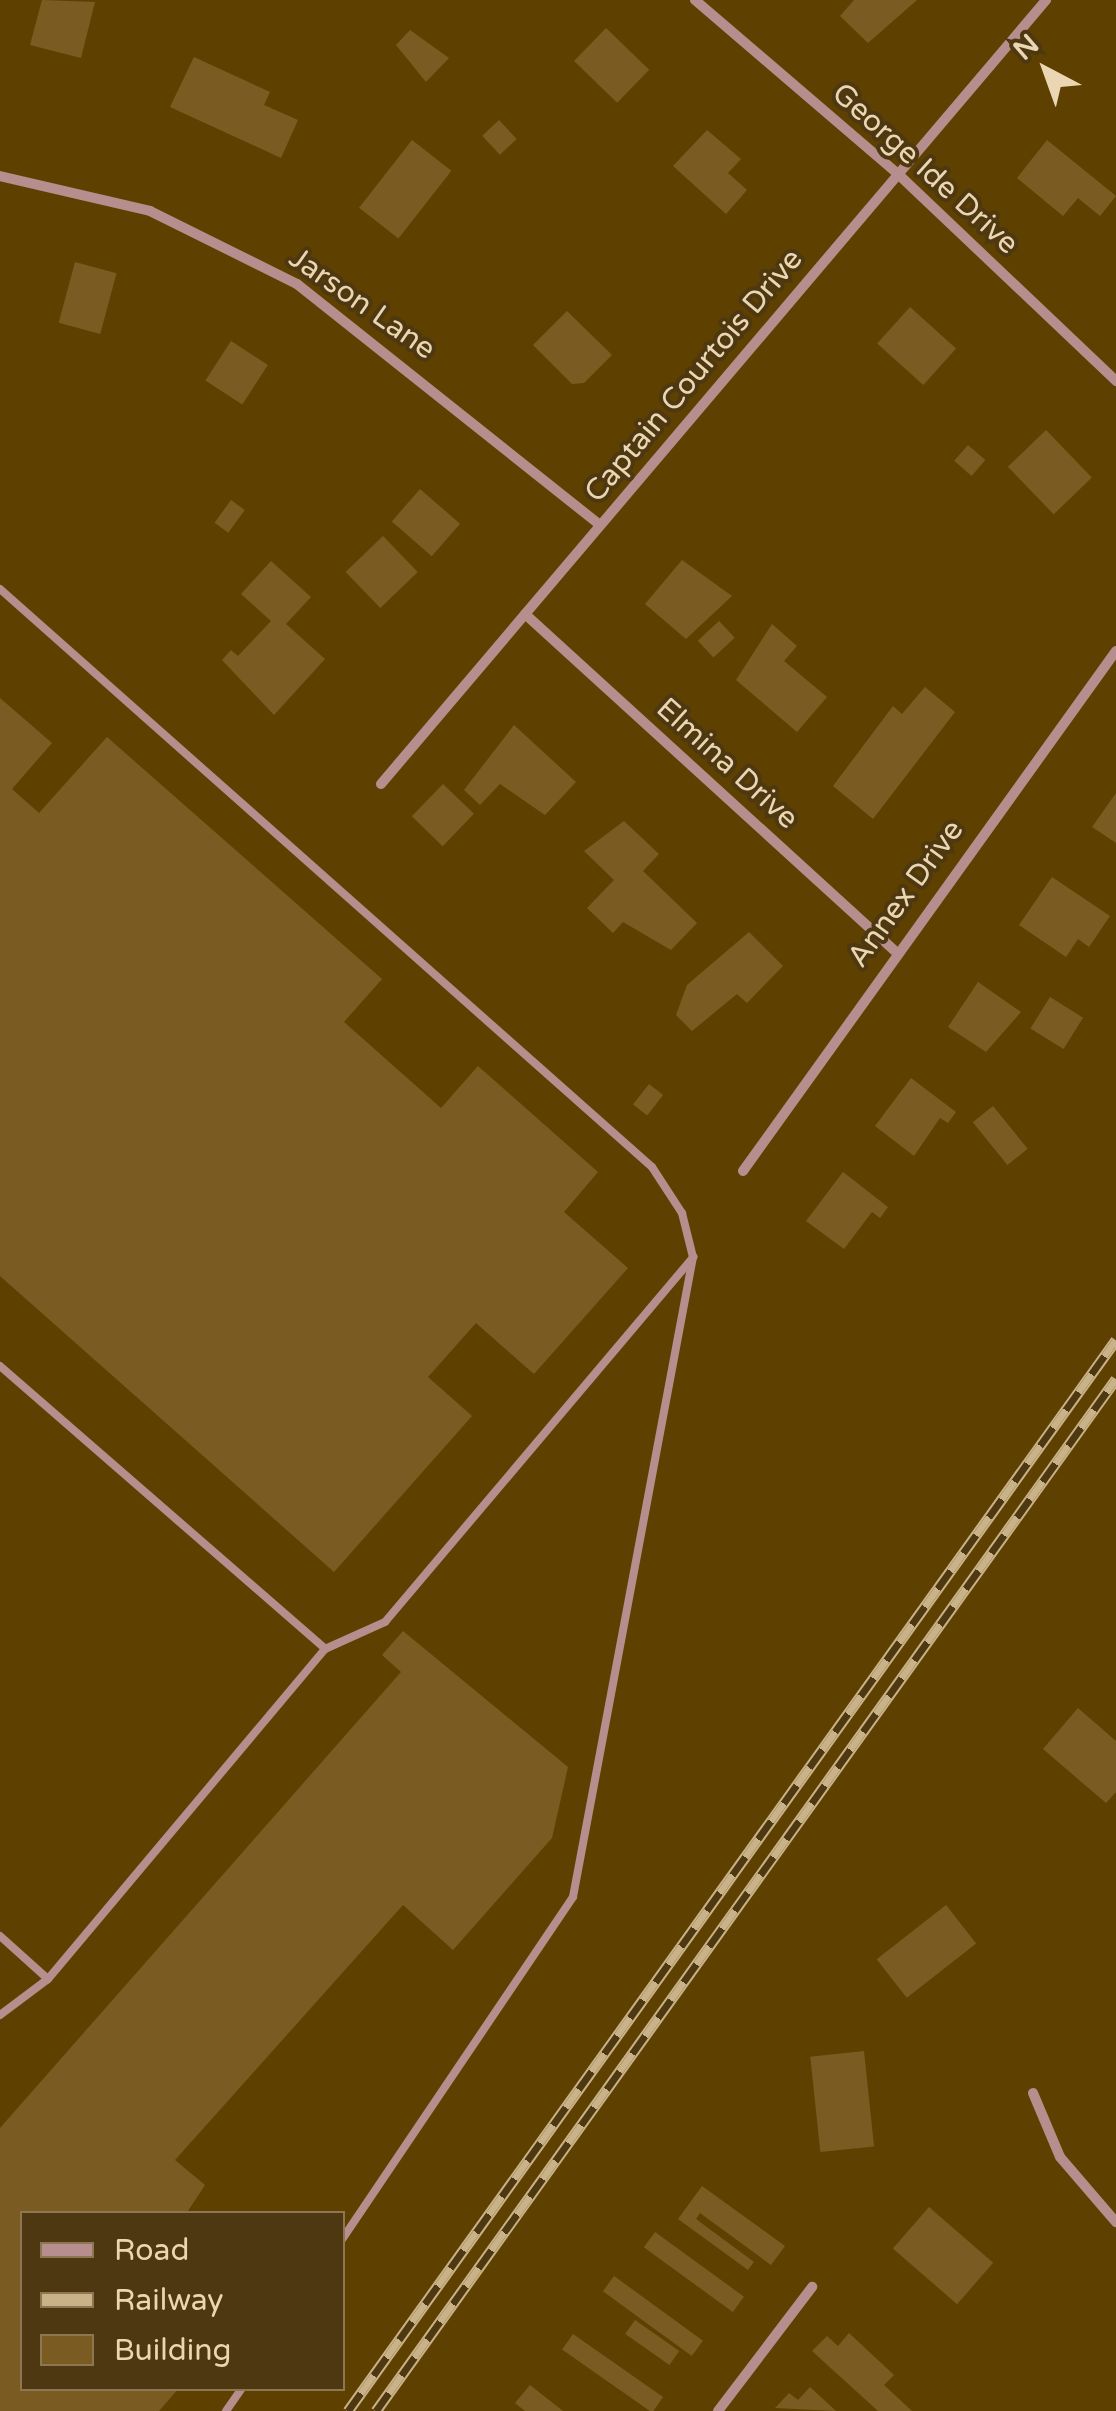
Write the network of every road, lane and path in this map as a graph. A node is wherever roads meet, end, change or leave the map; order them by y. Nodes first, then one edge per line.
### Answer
1 (695, 0) edge
2 (1046, 0) edge
3 (898, 174) junction
4 (0, 176) edge
5 (1116, 381) edge
6 (600, 526) junction
7 (0, 589) edge
8 (525, 614) junction
9 (1116, 650) edge
10 (381, 784) dead end
11 (895, 951) junction
12 (742, 1170) dead end
13 (693, 1257) junction
14 (0, 1366) edge
15 (326, 1649) junction
16 (0, 1936) edge
17 (48, 1979) junction
18 (0, 2015) edge
19 (1033, 2093) dead end
20 (1116, 2222) edge
21 (345, 2236) edge
22 (812, 2287) dead end
23 (718, 2411) edge

1 - 3 street, George Ide Drive
2 - 3 street, Captain Courtois Drive
3 - 5 street, George Ide Drive
3 - 6 street, Captain Courtois Drive
4 - 6 street, Jarson Lane
6 - 8 street, Captain Courtois Drive
7 - 13 lane
8 - 10 street, Captain Courtois Drive
8 - 11 street, Elmina Drive
9 - 11 street, Annex Drive
11 - 12 street, Annex Drive
13 - 15 lane
13 - 21 lane
14 - 15 lane
15 - 17 lane
16 - 17 lane
17 - 18 lane
19 - 20 street
22 - 23 street

